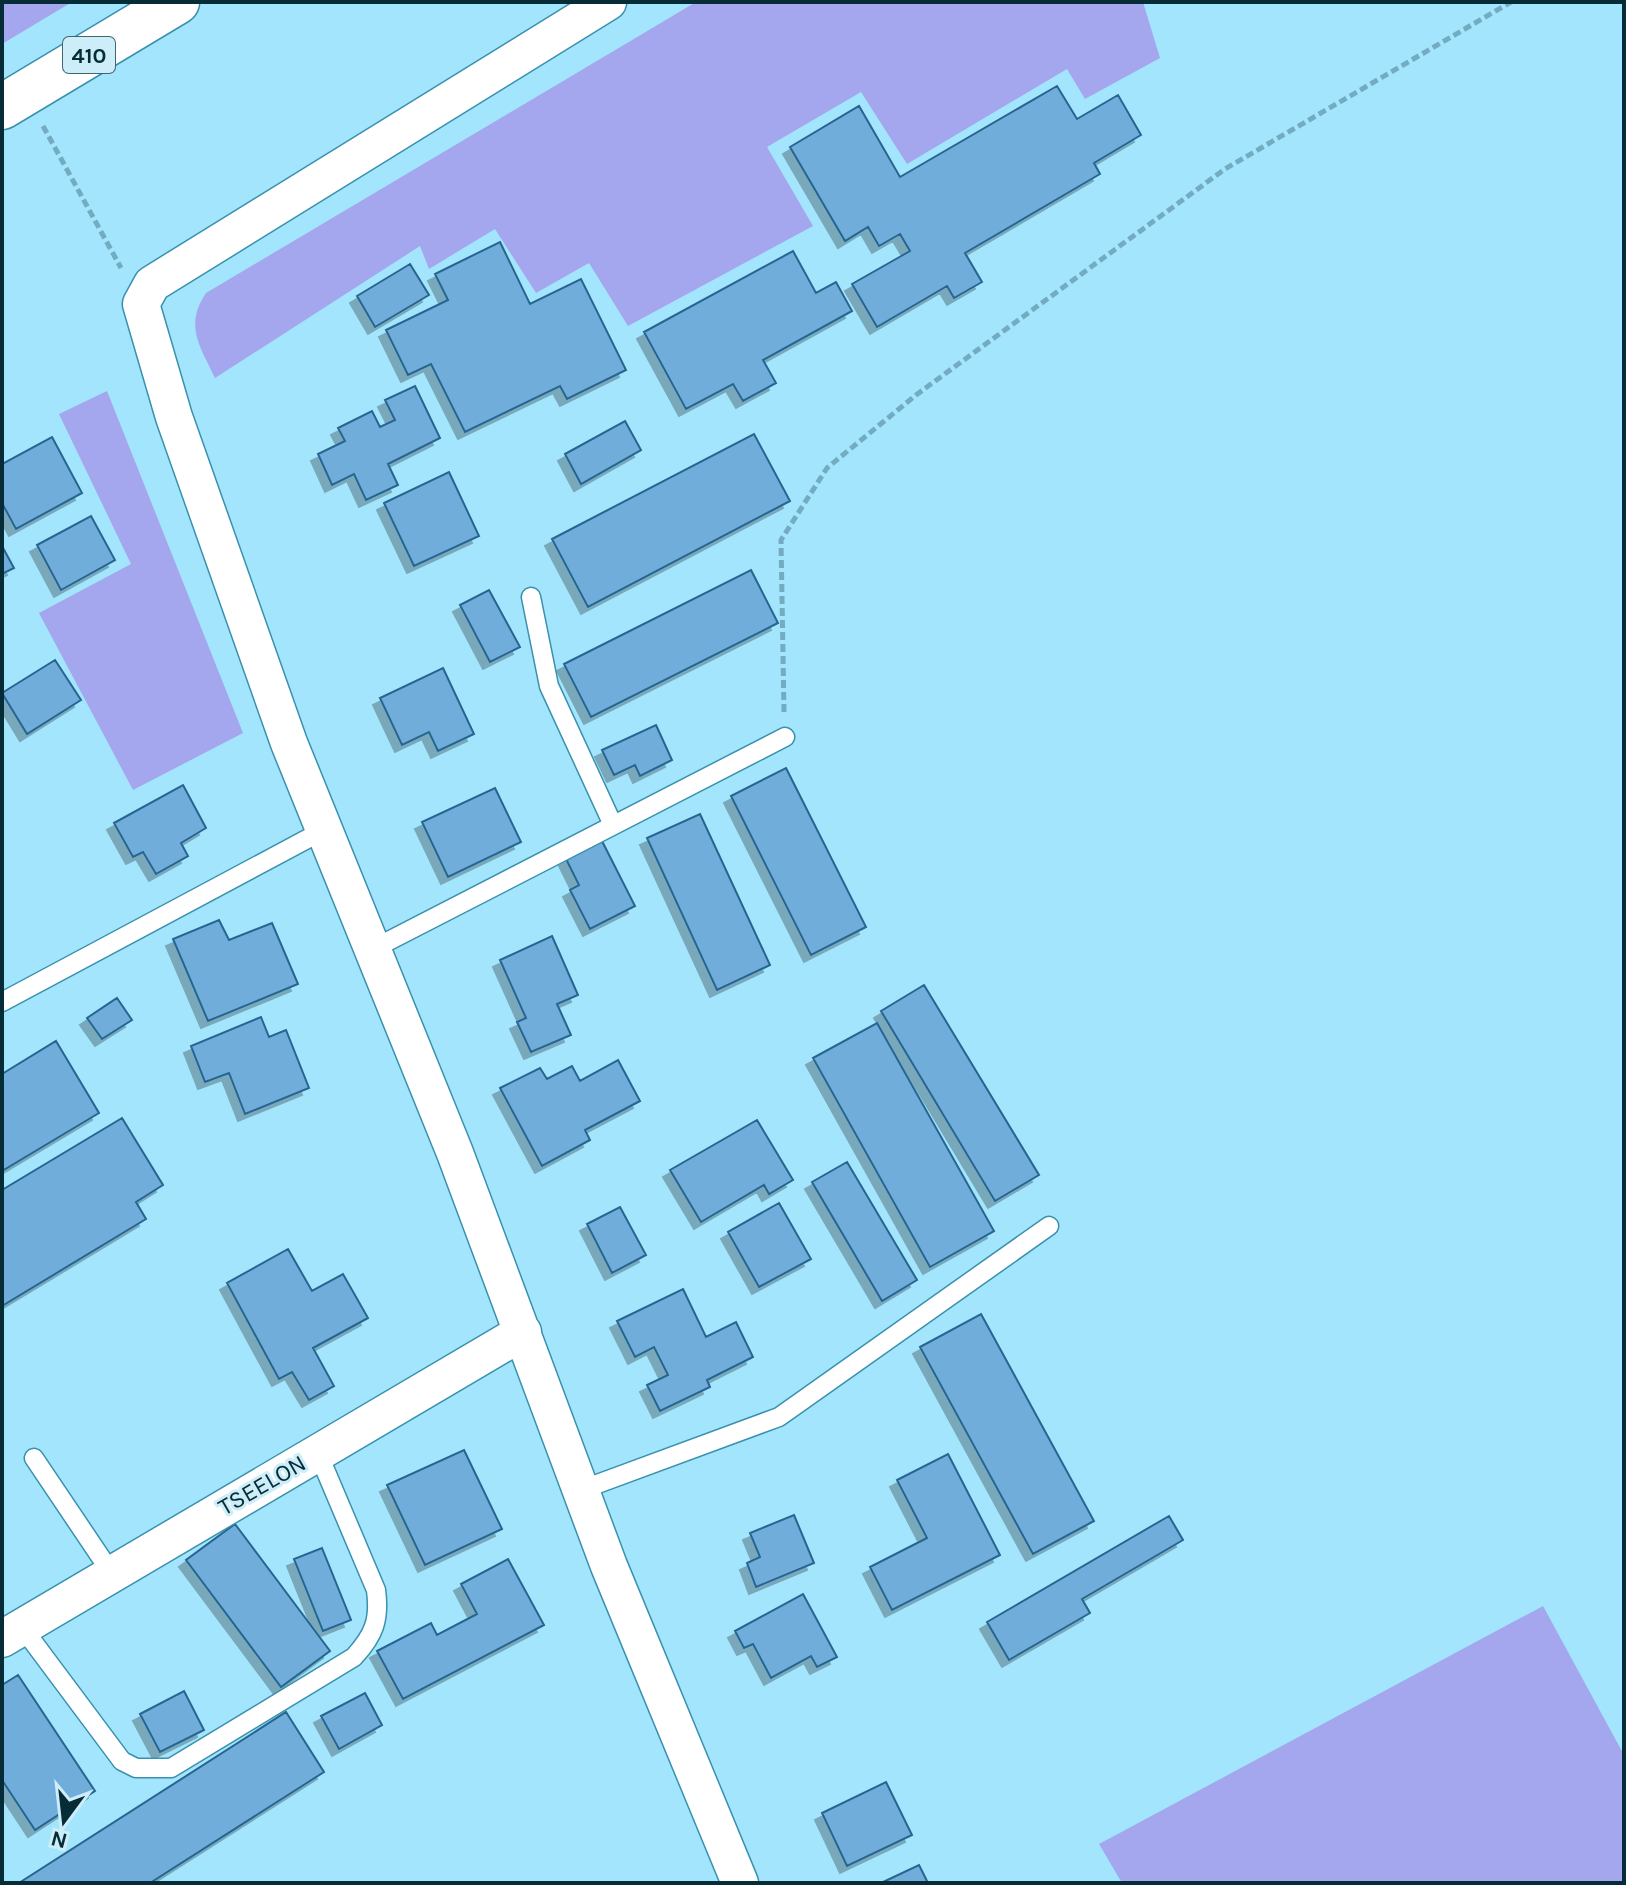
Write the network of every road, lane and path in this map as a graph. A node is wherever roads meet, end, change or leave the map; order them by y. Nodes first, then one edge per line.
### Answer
1 (177, 2) edge
2 (608, 2) edge
3 (1511, 2) edge
4 (13, 100) edge
5 (141, 304) junction
6 (531, 597) dead end
7 (785, 737) joint
8 (613, 825) junction
9 (324, 830) junction
10 (373, 949) junction
11 (2, 1002) edge
12 (1049, 1226) dead end
13 (523, 1332) junction
14 (318, 1453) junction
15 (34, 1458) dead end
16 (581, 1490) junction
17 (112, 1574) junction
18 (12, 1633) edge
19 (740, 1883) edge

1 - 4 main road, 410
2 - 5 street
3 - 7 path
4 - 5 path
5 - 9 street
6 - 8 lane
7 - 8 lane
8 - 10 lane
9 - 10 street
9 - 11 lane
10 - 13 street
12 - 16 lane
13 - 14 street, TSEELON
13 - 16 street
14 - 17 street, TSEELON
14 - 18 lane
15 - 17 lane
16 - 19 street
17 - 18 street, TSEELON

